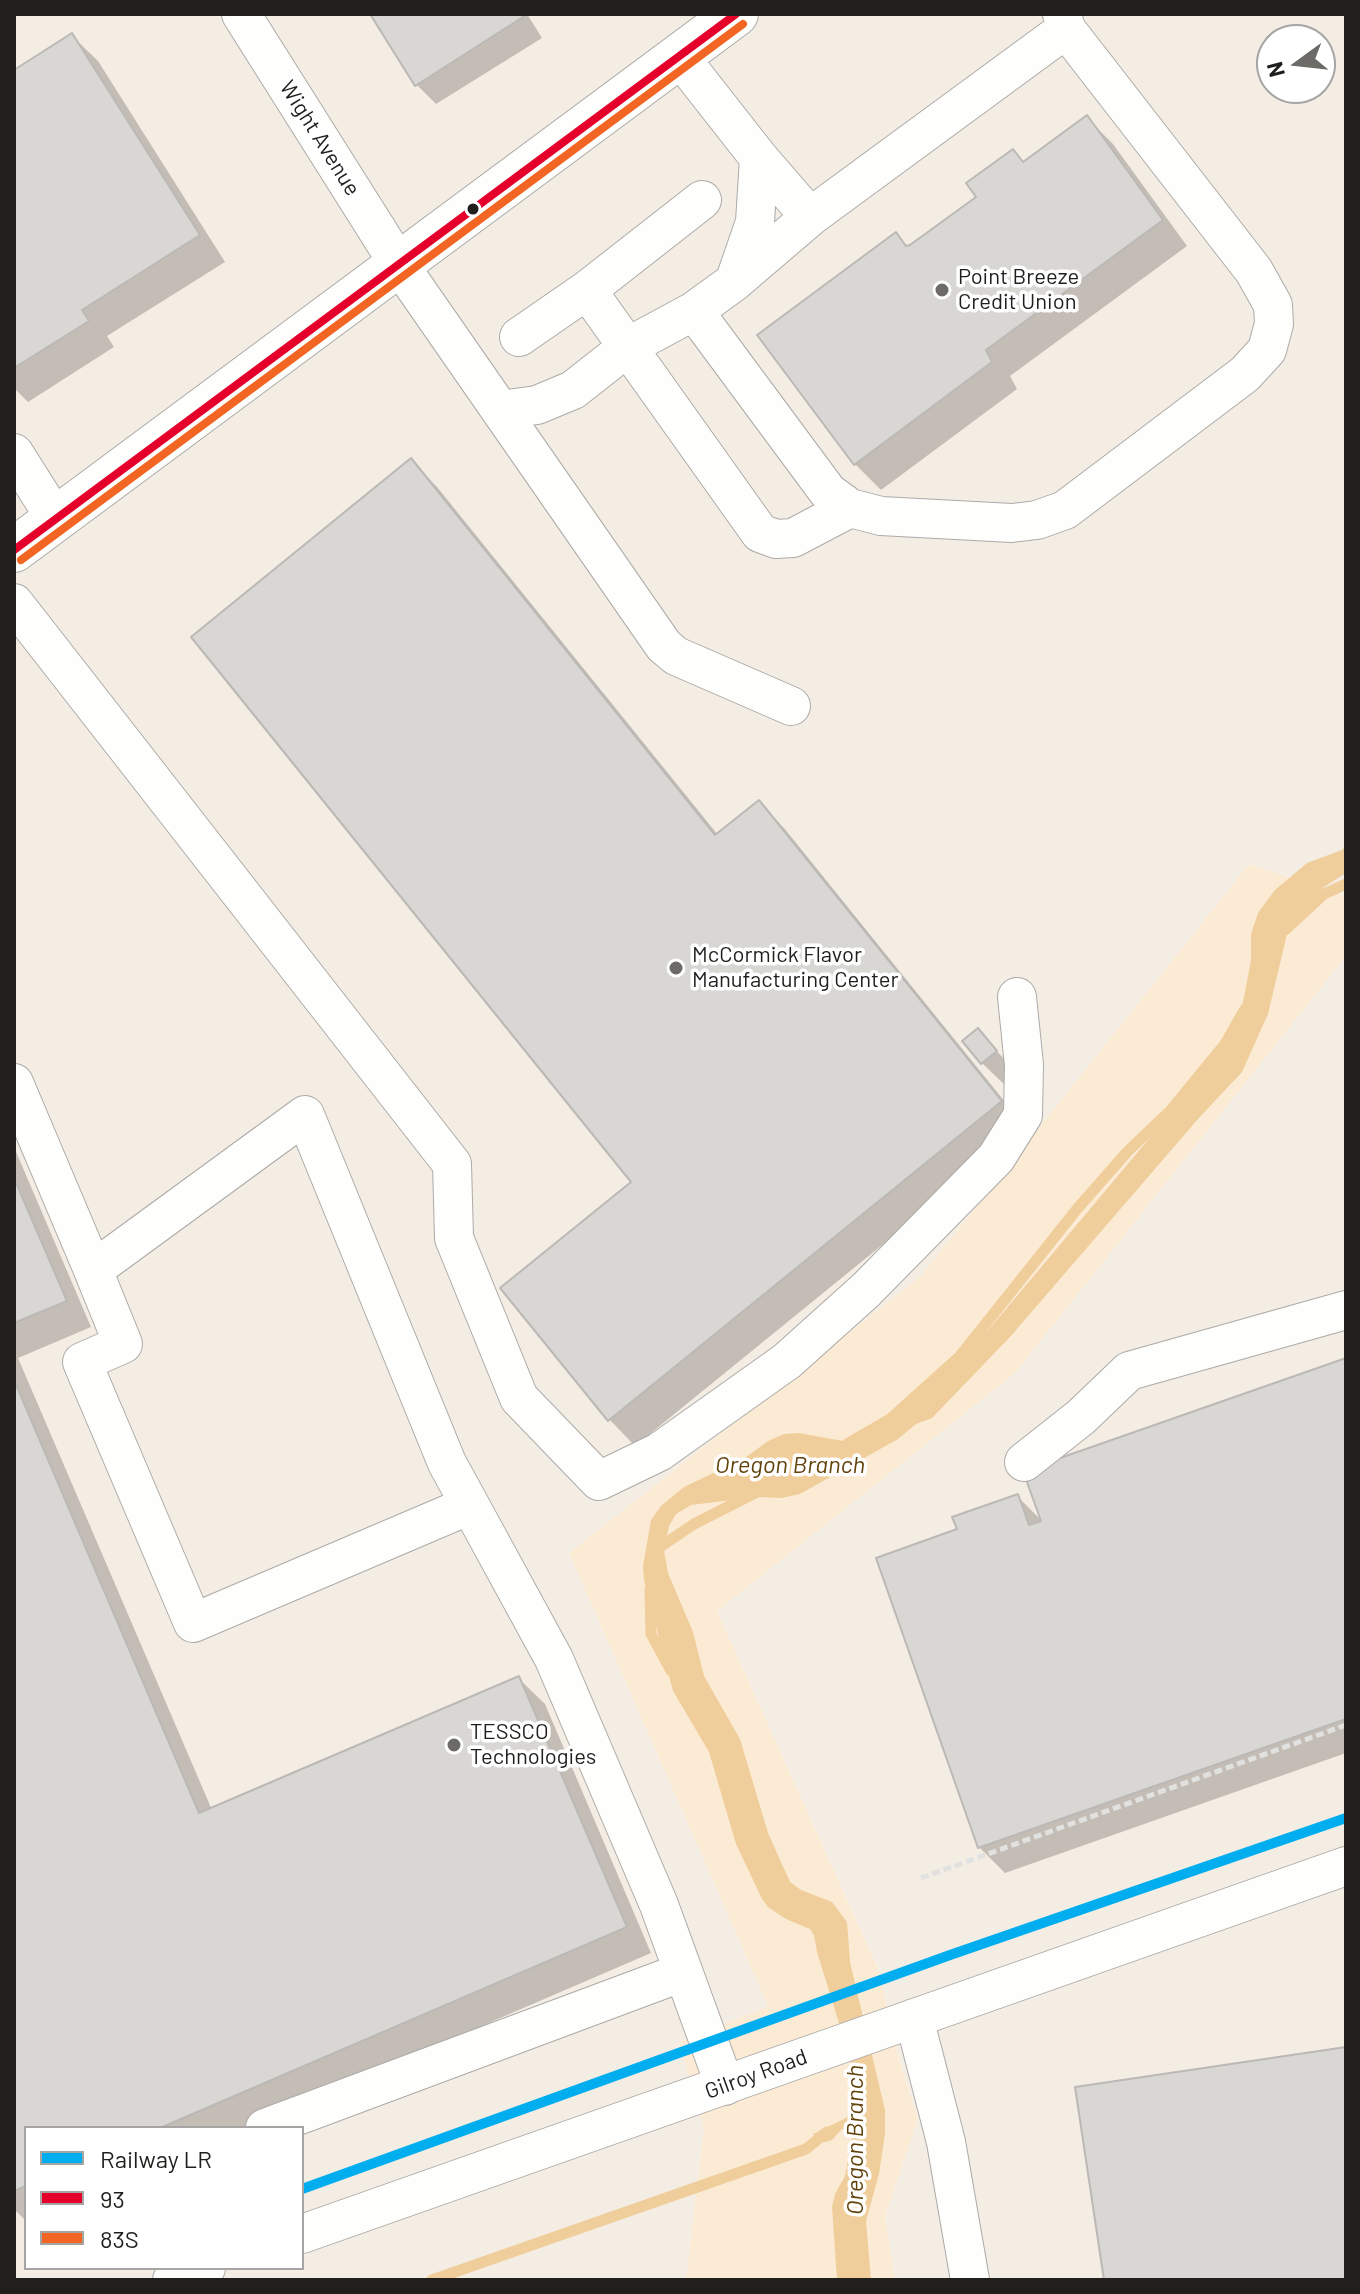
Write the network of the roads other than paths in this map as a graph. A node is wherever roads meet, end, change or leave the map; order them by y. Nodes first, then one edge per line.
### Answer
1 (241, 14) edge
2 (736, 14) edge
3 (1064, 22) edge
4 (679, 56) junction
5 (759, 158) junction
6 (702, 200) dead end
7 (810, 217) junction
8 (398, 263) junction
9 (734, 282) junction
10 (587, 290) junction
11 (694, 311) junction
12 (519, 337) dead end
13 (629, 346) junction
14 (500, 410) junction
15 (14, 453) edge
16 (850, 508) junction
17 (55, 518) junction
18 (14, 550) edge
19 (14, 603) edge
20 (791, 706) dead end
21 (1017, 997) dead end
22 (14, 1083) edge
23 (93, 1270) junction
24 (1346, 1310) edge
25 (1024, 1462) dead end
26 (470, 1505) junction
27 (1346, 1866) edge
28 (683, 1972) junction
29 (914, 2018) junction
30 (725, 2086) junction
31 (270, 2126) edge
32 (304, 2233) edge
33 (200, 2270) edge
34 (172, 2280) edge
35 (970, 2280) edge

1 - 8 street, Wight Avenue
2 - 4 main road
3 - 7 street
3 - 16 street
4 - 5 street
4 - 8 main road
5 - 7 street
5 - 9 street
6 - 10 street
7 - 9 street
8 - 14 street, Wight Avenue
8 - 17 main road
9 - 11 street
10 - 12 street
10 - 13 street
11 - 13 street
11 - 16 street
13 - 14 street
13 - 16 street
14 - 20 street, Wight Avenue
15 - 17 street
17 - 18 main road
19 - 21 street
22 - 23 street
23 - 26 street
23 - 26 street
24 - 25 street
26 - 28 street
27 - 29 street, Gilroy Road
28 - 30 street
28 - 31 street
29 - 30 street, Gilroy Road
29 - 35 street
30 - 32 street, Gilroy Road
33 - 34 street

